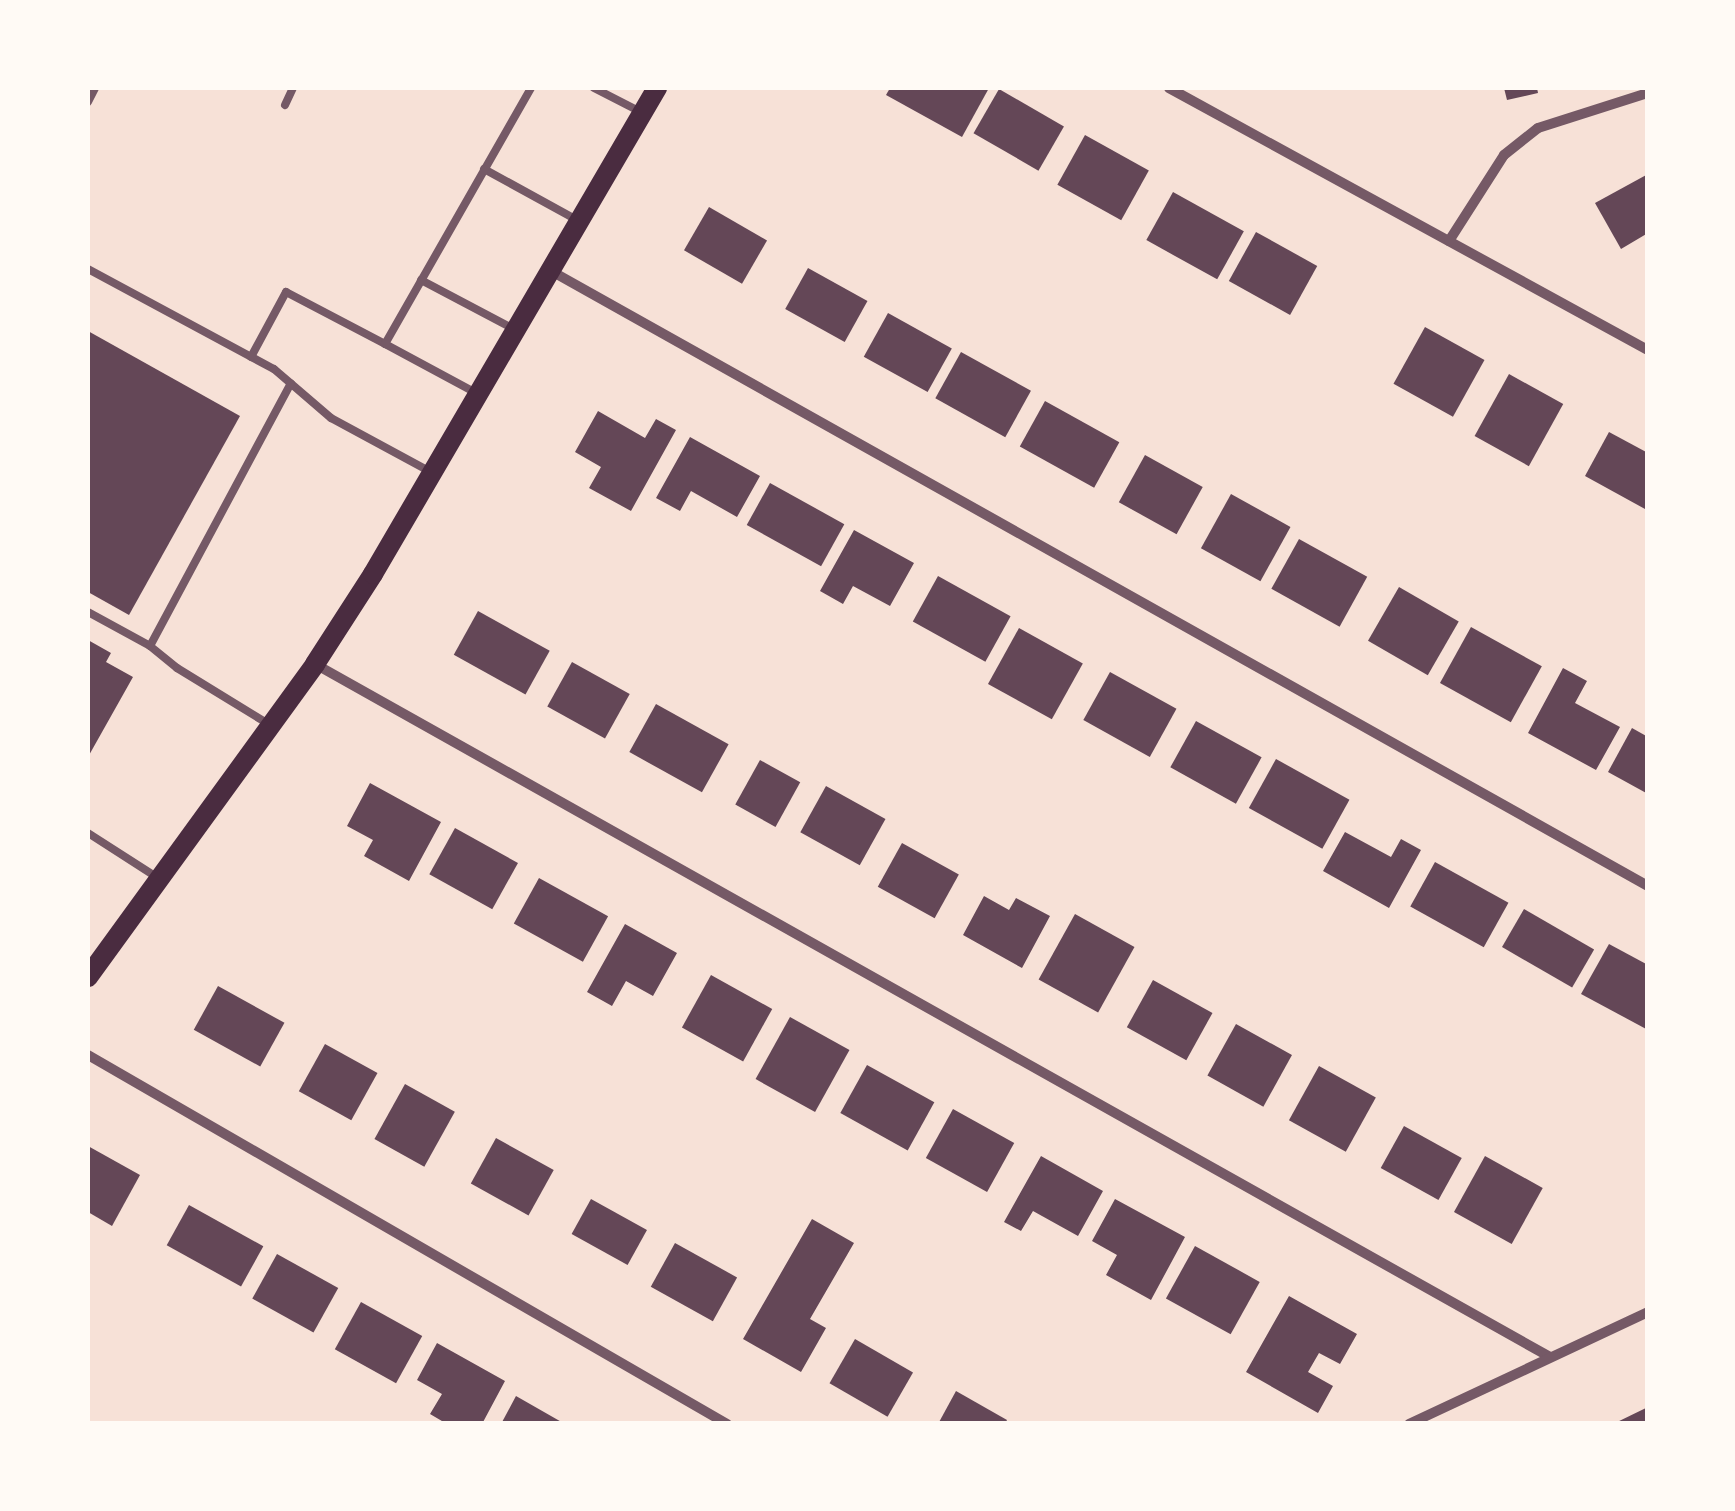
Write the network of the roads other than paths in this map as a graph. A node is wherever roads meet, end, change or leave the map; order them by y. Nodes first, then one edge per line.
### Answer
1 (95, 88) edge
2 (293, 88) edge
3 (531, 88) edge
4 (594, 88) edge
5 (656, 88) edge
6 (1169, 88) edge
7 (1648, 94) edge
8 (88, 102) edge
9 (286, 105) dead end
10 (642, 113) junction
11 (484, 169) junction
12 (581, 222) junction
13 (1449, 241) junction
14 (88, 269) edge
15 (553, 272) junction
16 (421, 280) junction
17 (518, 332) junction
18 (384, 344) junction
19 (1648, 350) edge
20 (251, 357) junction
21 (291, 382) junction
22 (480, 395) junction
23 (435, 474) junction
24 (88, 612) edge
25 (150, 646) junction
26 (315, 664) junction
27 (271, 726) junction
28 (88, 833) edge
29 (158, 878) junction
30 (1648, 886) edge
31 (88, 978) edge
32 (88, 1055) edge
33 (1648, 1312) edge
34 (1550, 1357) junction
35 (728, 1424) edge
36 (1409, 1424) edge

1 - 8 lane
2 - 9 lane
3 - 11 lane
4 - 10 lane
5 - 10 main road
6 - 13 street
7 - 13 street
10 - 12 main road
11 - 12 lane
11 - 16 lane
12 - 15 main road
13 - 19 street
14 - 20 lane
15 - 17 main road
15 - 30 street
16 - 17 lane
16 - 18 lane
17 - 22 main road
18 - 20 lane
18 - 22 lane
20 - 21 lane
21 - 23 lane
21 - 25 lane
22 - 23 main road
23 - 26 main road
24 - 25 lane
25 - 27 lane
26 - 27 main road
26 - 34 street
27 - 29 main road
28 - 29 lane
29 - 31 main road
32 - 35 street
33 - 34 street
34 - 36 street

